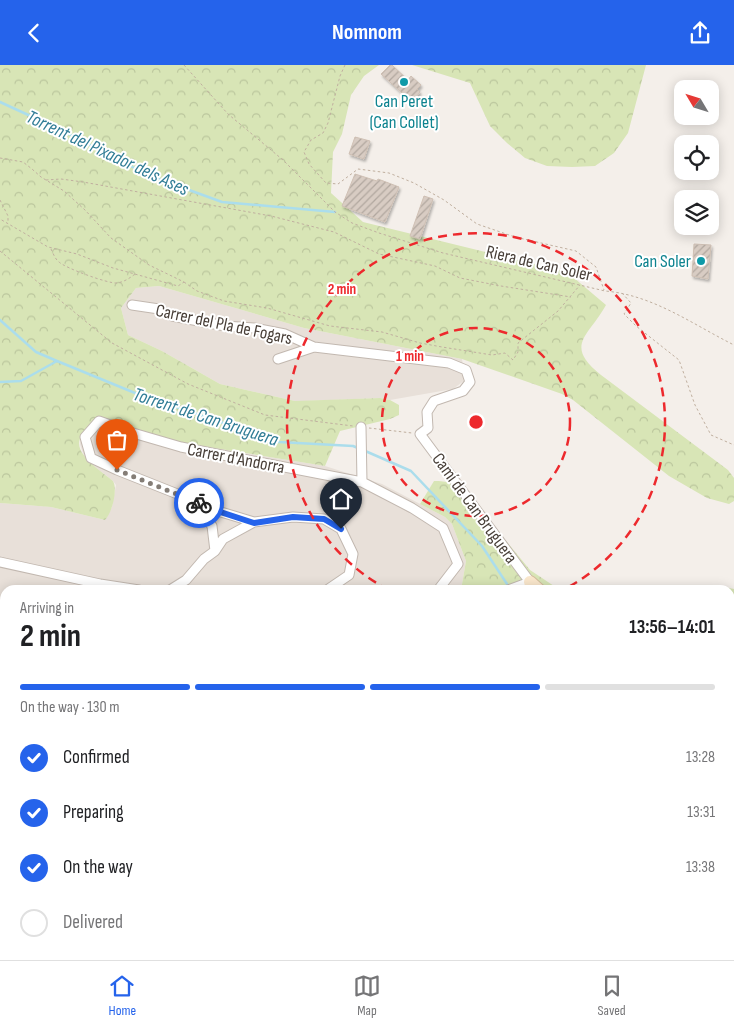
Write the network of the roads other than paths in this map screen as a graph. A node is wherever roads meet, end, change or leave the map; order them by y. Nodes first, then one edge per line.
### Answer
1 (132, 305) dead end
2 (314, 347) junction
3 (278, 359) dead end
4 (361, 427) road end
5 (424, 431) joint
6 (362, 482) junction
7 (190, 499) junction
8 (254, 523) junction
9 (215, 551) junction
10 (0, 562) edge
11 (106, 585) edge
12 (178, 585) edge
13 (334, 585) edge
14 (442, 585) edge
15 (533, 585) edge

1 - 2 street, Carrer del Pla de Fogars
2 - 3 street, Carrer del Pla de Fogars
2 - 5 street, Carrer del Pla de Fogars
4 - 6 street
5 - 15 street, Camí de Can Bruguera
6 - 7 street, Carrer d'Andorra
6 - 14 street, Carrer d'Andorra
7 - 8 street, Carrer d'Andorra
7 - 9 street, Carrer d'Andorra
8 - 9 street
8 - 13 street
9 - 12 street
10 - 11 street

